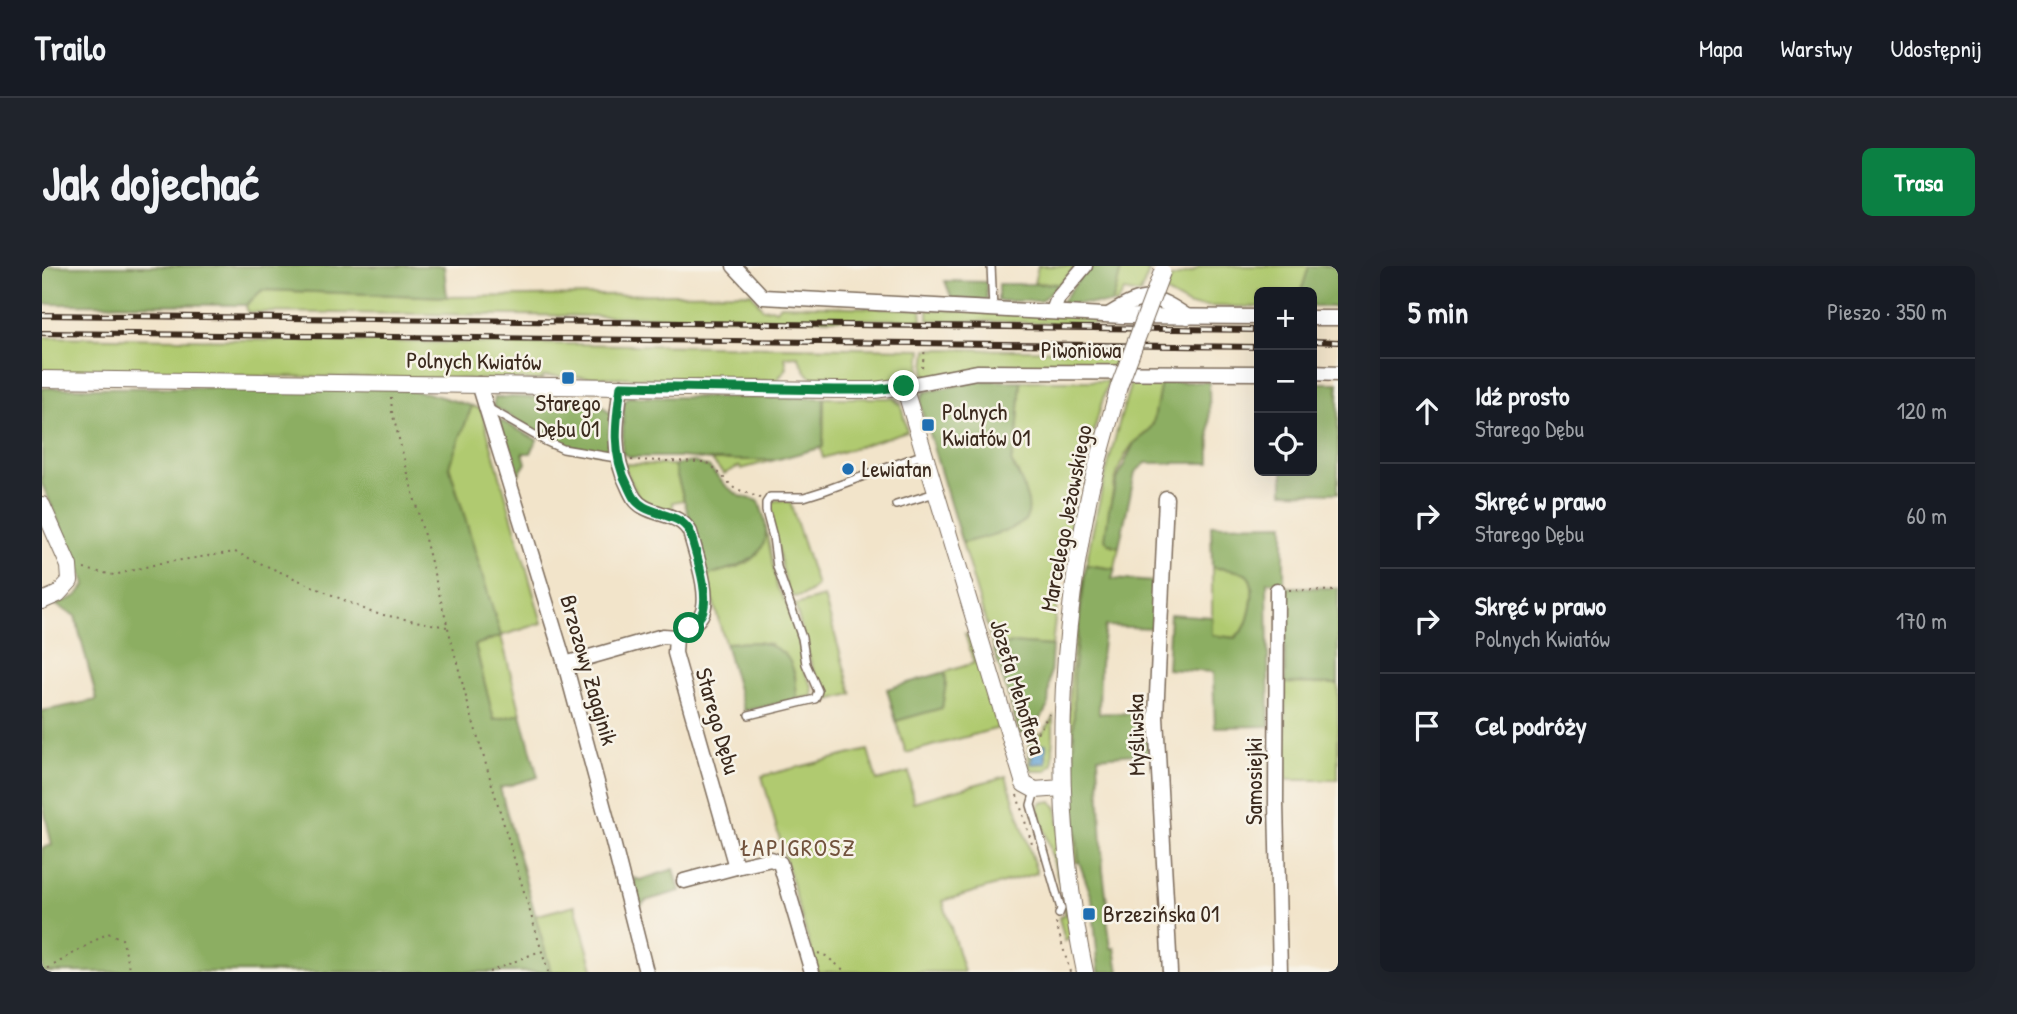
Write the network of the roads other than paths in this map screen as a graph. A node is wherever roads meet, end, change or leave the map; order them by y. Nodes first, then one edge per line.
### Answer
1 (734, 266) edge
2 (991, 266) edge
3 (1085, 266) edge
4 (1164, 269) edge
5 (993, 310) junction
6 (1053, 311) junction
7 (1254, 317) edge
8 (1317, 318) edge
9 (1338, 318) edge
10 (1254, 373) edge
11 (1317, 373) edge
12 (1338, 374) edge
13 (42, 379) edge
14 (479, 384) junction
15 (621, 386) junction
16 (904, 386) junction
17 (487, 407) junction
18 (925, 454) junction
19 (616, 458) junction
20 (936, 493) junction
21 (1166, 498) dead end
22 (42, 505) edge
23 (896, 505) dead end
24 (1277, 590) road end
25 (42, 601) edge
26 (676, 637) junction
27 (565, 664) junction
28 (749, 715) dead end
29 (1062, 788) junction
30 (1035, 790) junction
31 (736, 867) junction
32 (684, 881) dead end
33 (1059, 914) dead end
34 (646, 972) edge
35 (812, 972) edge
36 (1085, 972) edge
37 (1170, 972) edge
38 (1280, 972) edge

1 - 5 street
2 - 5 lane
3 - 6 street
4 - 29 street, Marcelego Jeżowskiego, bridge
5 - 6 street
6 - 7 street
8 - 9 street
10 - 16 street, Piwoniowa
11 - 12 street
13 - 14 street, Polnych Kwiatów
14 - 15 street, Polnych Kwiatów
14 - 17 street, Brzozowy Zagajnik
15 - 16 street, Polnych Kwiatów
15 - 19 street
16 - 18 street, Józefa Mehoffera
17 - 19 lane
17 - 27 street, Brzozowy Zagajnik
18 - 20 street, Józefa Mehoffera
18 - 28 lane
19 - 26 street
20 - 23 lane
20 - 30 street, Józefa Mehoffera
21 - 37 street, Myśliwska
22 - 25 street
24 - 38 street, Samosiejki
26 - 27 street
26 - 31 street, Starego Dębu
27 - 34 street, Brzozowy Zagajnik
29 - 30 street, Józefa Mehoffera
29 - 36 street
30 - 33 lane
31 - 32 street
31 - 35 street

